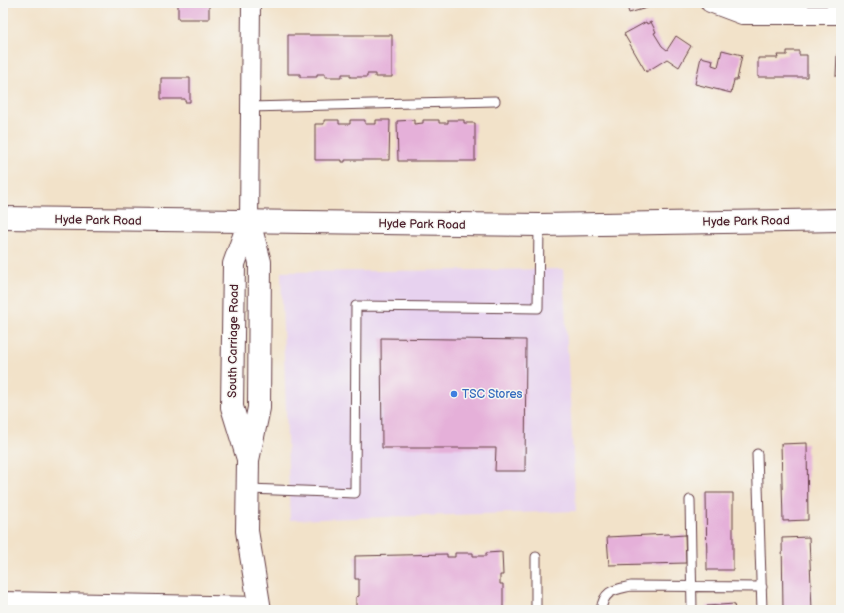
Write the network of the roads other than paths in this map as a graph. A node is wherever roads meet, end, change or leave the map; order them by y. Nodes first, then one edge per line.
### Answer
1 (250, 3) edge
2 (710, 3) edge
3 (841, 15) edge
4 (495, 102) dead end
5 (248, 107) junction
6 (3, 218) edge
7 (841, 220) edge
8 (249, 222) junction
9 (539, 225) junction
10 (757, 454) dead end
11 (248, 489) junction
12 (690, 500) dead end
13 (536, 557) dead end
14 (692, 587) junction
15 (762, 587) junction
16 (3, 601) edge
17 (58, 606) edge
18 (260, 608) edge
19 (536, 610) edge
20 (601, 610) edge
21 (692, 610) edge
22 (762, 610) edge

1 - 5 street
2 - 3 street
4 - 5 lane
5 - 8 street
6 - 8 main road, Hyde Park Road
7 - 9 main road, Hyde Park Road
8 - 9 main road, Hyde Park Road
8 - 11 main road
9 - 11 lane
10 - 15 lane
11 - 18 main road
12 - 14 lane
13 - 19 lane
14 - 15 lane
14 - 20 lane
14 - 21 lane
15 - 22 lane
16 - 17 street
17 - 18 street

